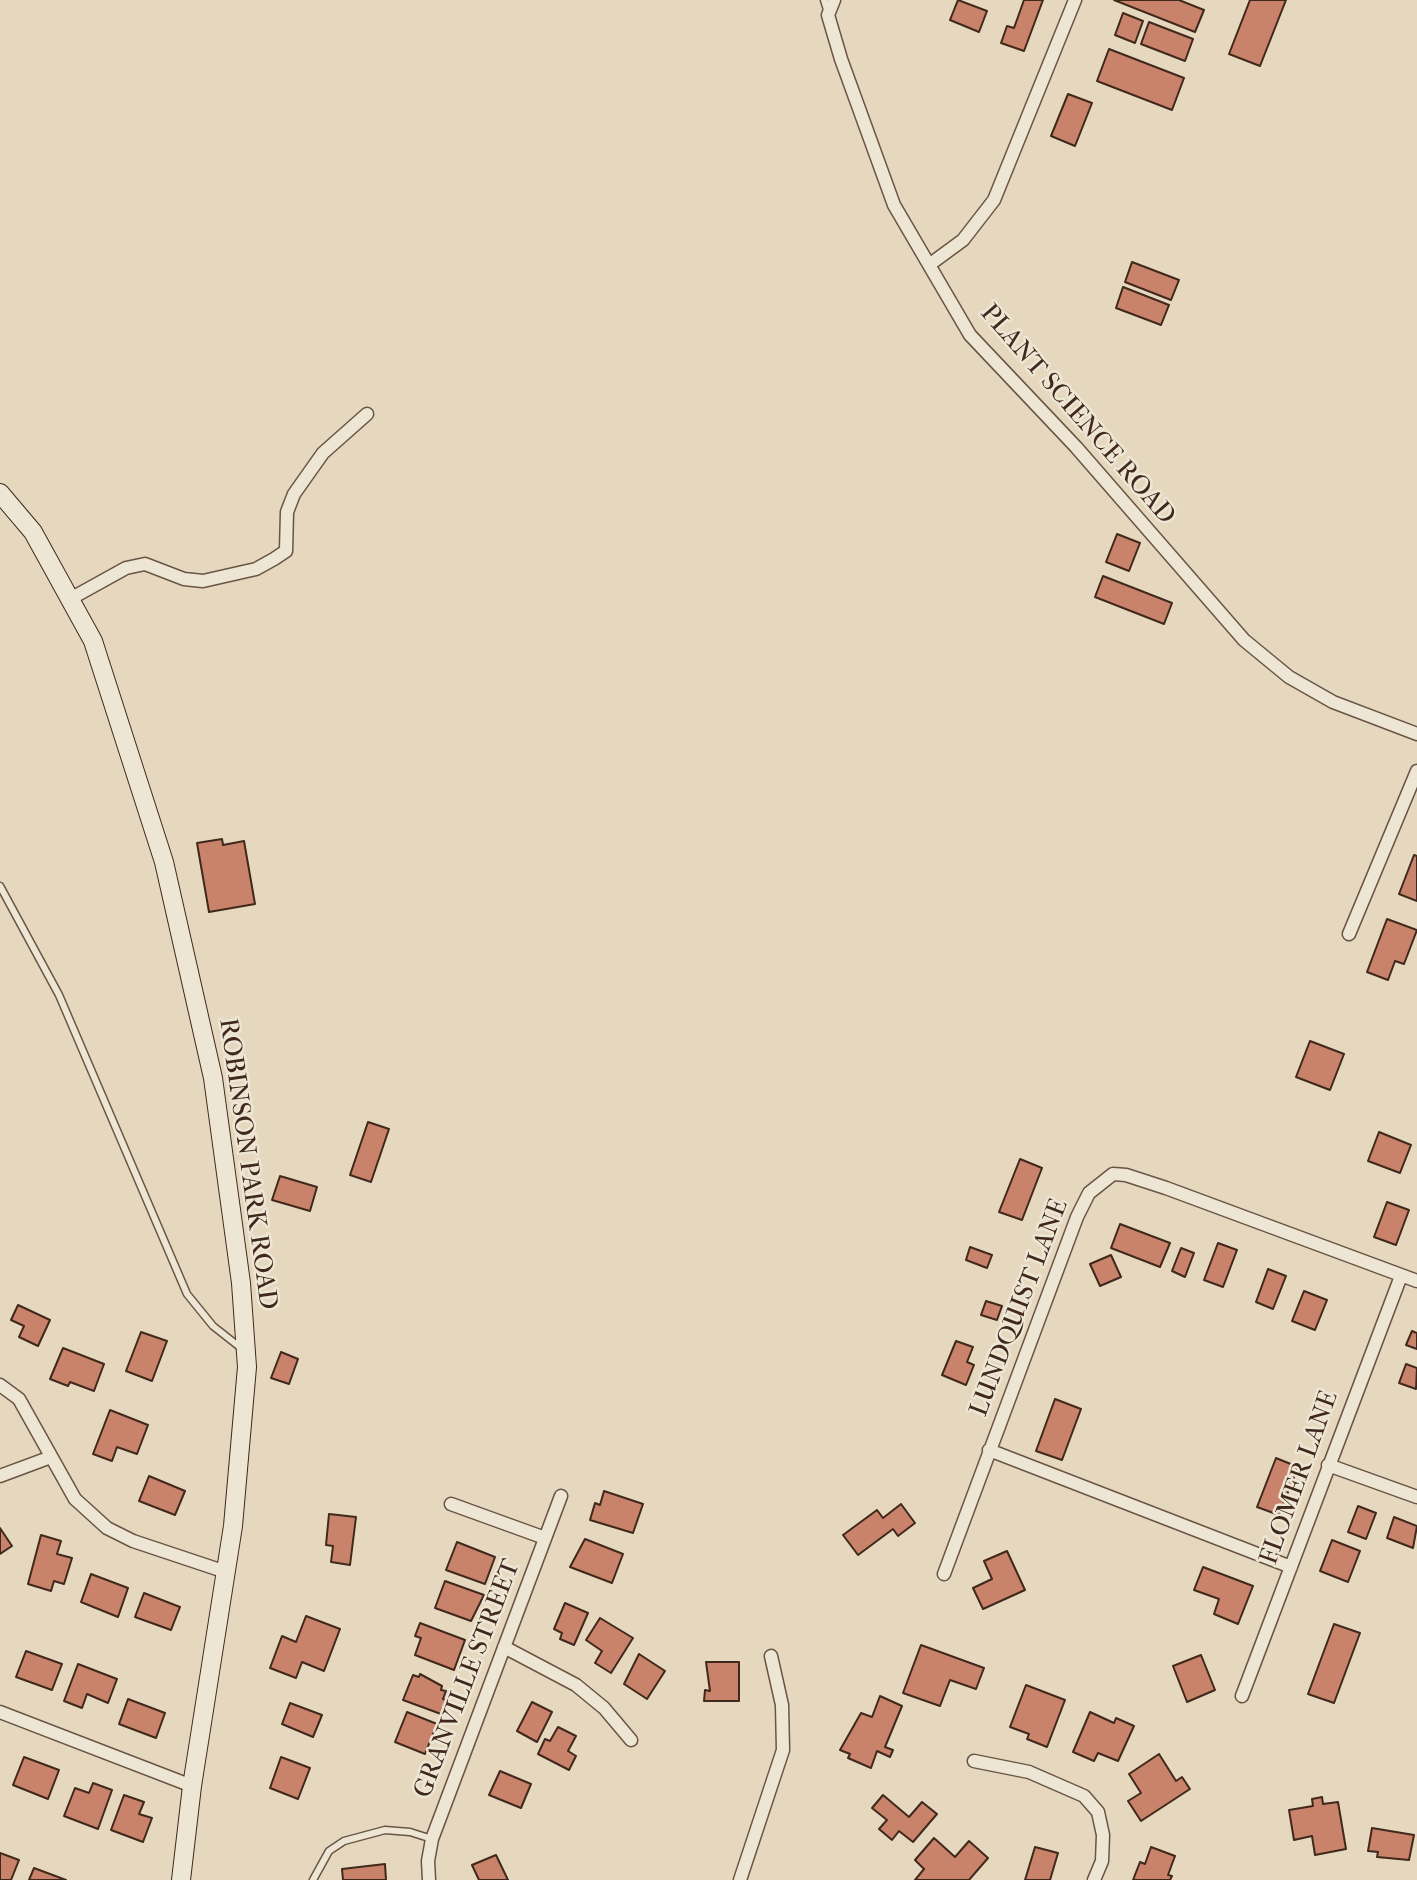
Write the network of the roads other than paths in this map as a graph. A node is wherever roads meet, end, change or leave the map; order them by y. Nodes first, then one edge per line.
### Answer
1 (824, 0) edge
2 (834, 0) edge
3 (1075, 0) edge
4 (828, 15) junction
5 (929, 265) junction
6 (367, 414) dead end
7 (0, 493) edge
8 (70, 599) junction
9 (1417, 734) edge
10 (1417, 771) edge
11 (0, 886) edge
12 (1349, 934) dead end
13 (1401, 1276) junction
14 (1417, 1281) edge
15 (246, 1351) junction
16 (0, 1385) edge
17 (989, 1450) junction
18 (51, 1457) junction
19 (1328, 1465) junction
20 (0, 1476) edge
21 (561, 1496) dead end
22 (1417, 1497) edge
23 (451, 1504) dead end
24 (545, 1538) junction
25 (1291, 1567) junction
26 (226, 1572) junction
27 (944, 1574) dead end
28 (504, 1647) junction
29 (771, 1656) dead end
30 (1242, 1696) dead end
31 (0, 1712) edge
32 (631, 1740) dead end
33 (974, 1761) dead end
34 (192, 1786) junction
35 (432, 1839) junction
36 (181, 1880) edge
37 (313, 1880) edge
38 (429, 1880) edge
39 (740, 1880) edge
40 (1094, 1880) edge

1 - 4 lane
2 - 4 street
3 - 5 street
4 - 5 street, PLANT SCIENCE ROAD
5 - 9 street, PLANT SCIENCE ROAD
6 - 8 street
7 - 8 street, ROBINSON PARK ROAD
8 - 15 street, ROBINSON PARK ROAD
10 - 12 street
11 - 15 lane
13 - 14 street, LUNDQUIST LANE
13 - 17 street, LUNDQUIST LANE
13 - 19 street, FLOMER LANE
15 - 26 street, ROBINSON PARK ROAD
16 - 18 street
17 - 25 street
17 - 27 street, LUNDQUIST LANE
18 - 20 street
18 - 26 street
19 - 22 street
19 - 25 street, FLOMER LANE
21 - 24 street, GRANVILLE STREET
23 - 24 street
24 - 28 street, GRANVILLE STREET
25 - 30 street, FLOMER LANE
26 - 34 street, ROBINSON PARK ROAD
28 - 32 street
28 - 35 street, GRANVILLE STREET
29 - 39 street
31 - 34 street
33 - 40 street
34 - 36 street, ROBINSON PARK ROAD
35 - 37 lane
35 - 38 street, GRANVILLE STREET

